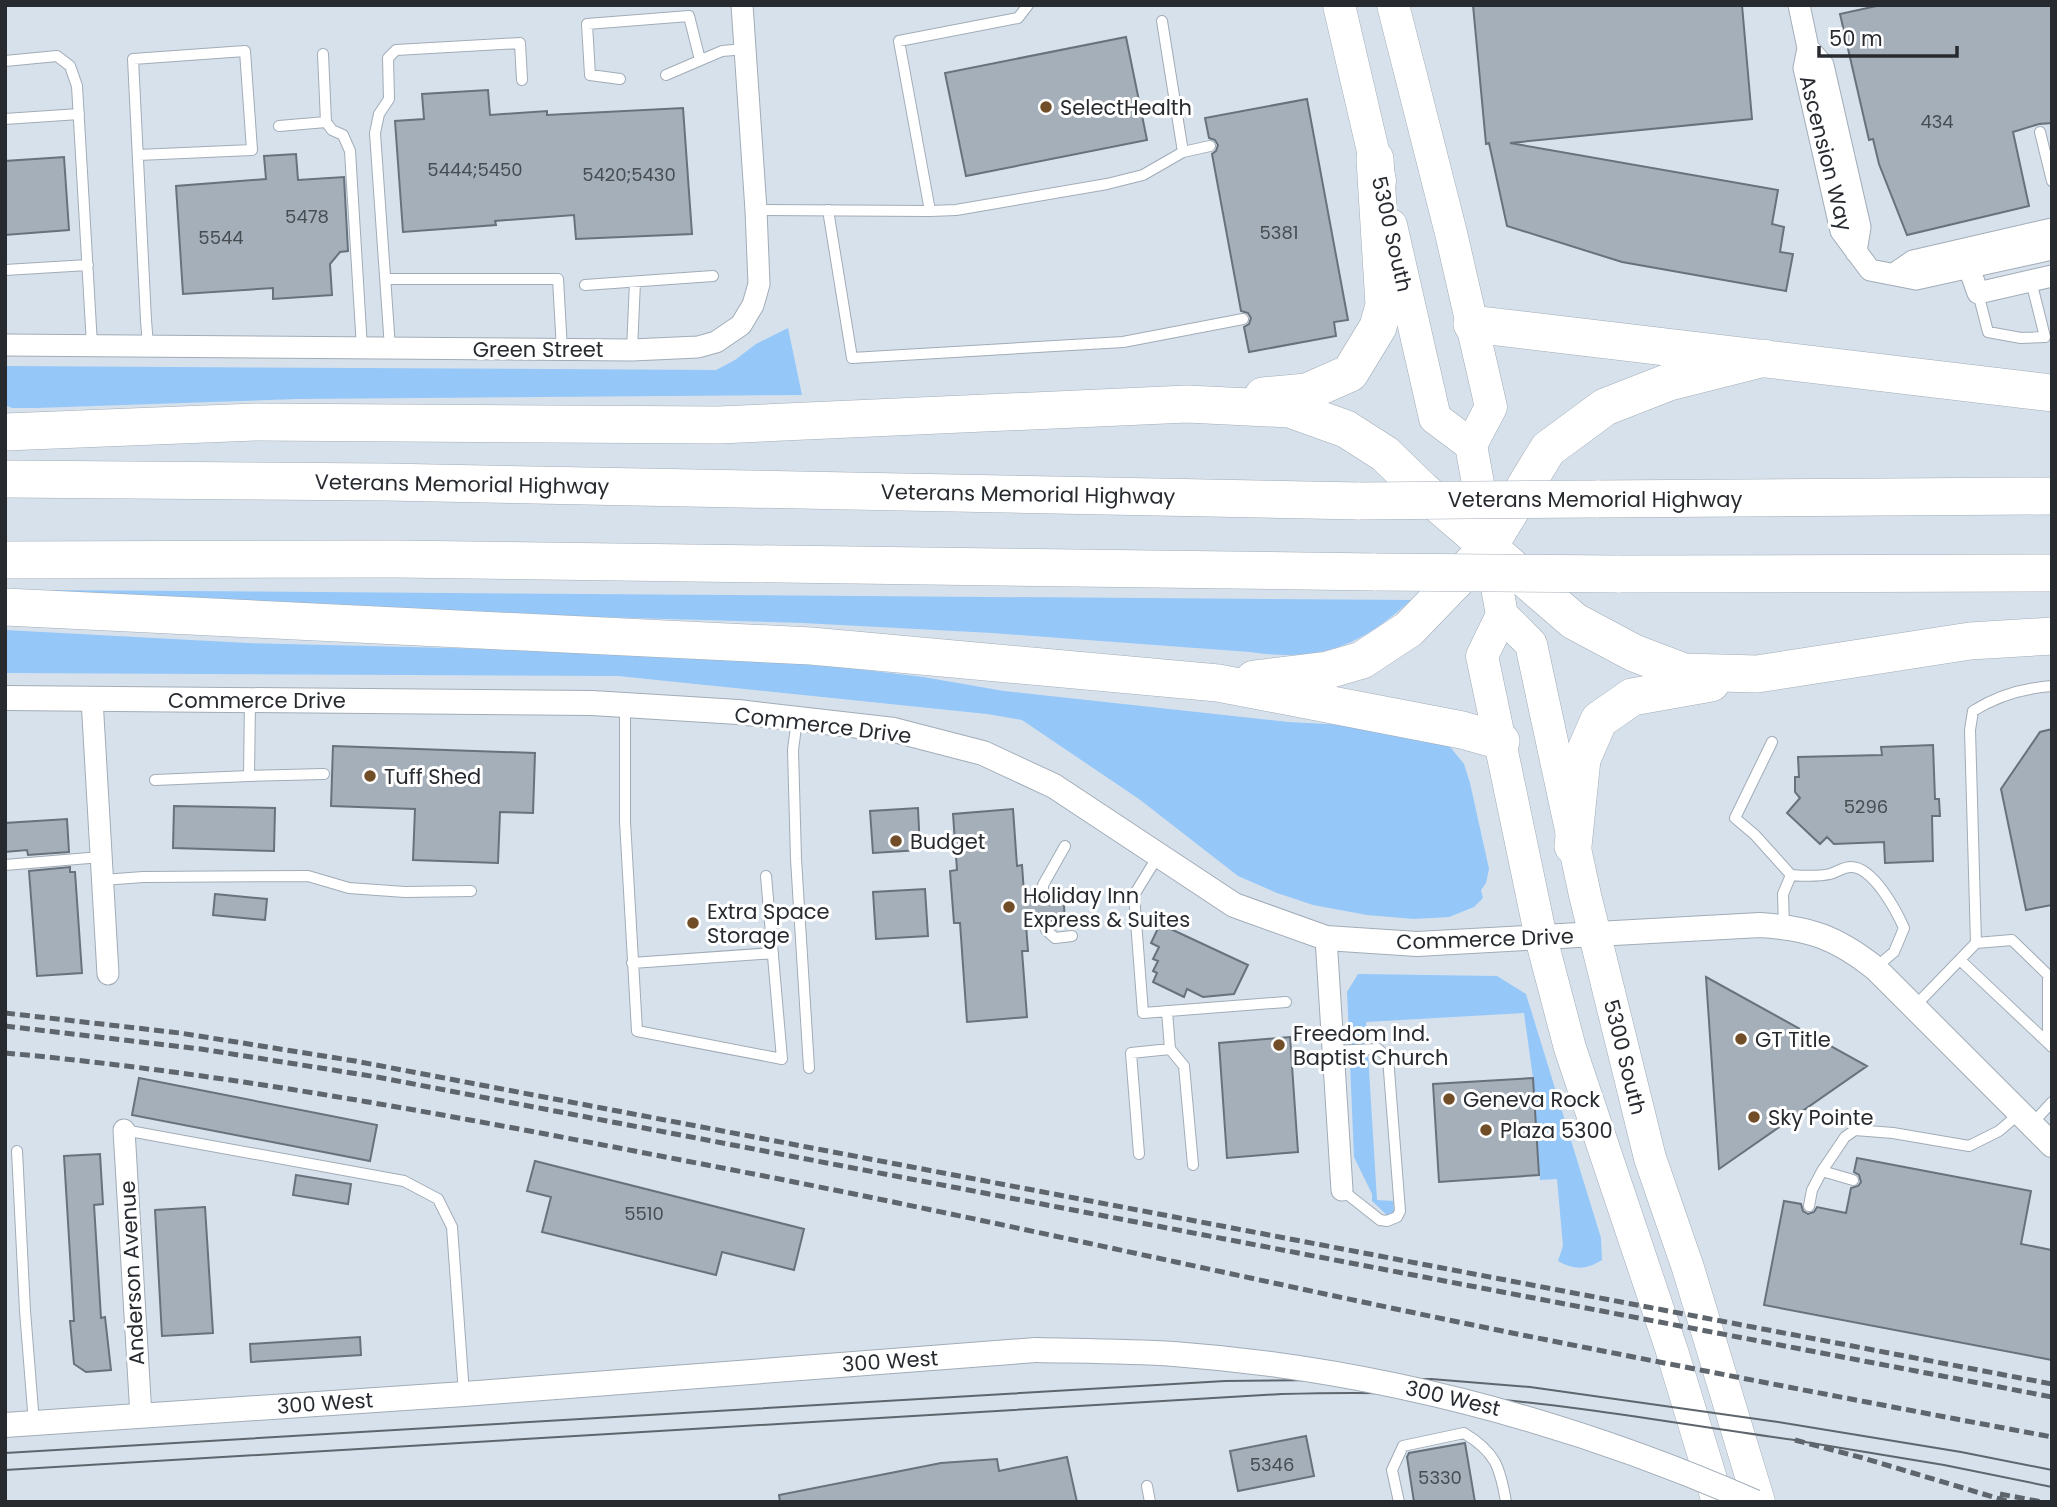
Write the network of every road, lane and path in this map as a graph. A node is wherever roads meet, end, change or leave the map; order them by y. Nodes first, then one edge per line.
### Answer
1 (742, 5) edge
2 (1028, 5) edge
3 (1339, 5) edge
4 (1393, 5) edge
5 (1799, 5) edge
6 (1162, 22) dead end
7 (745, 49) junction
8 (323, 54) dead end
9 (700, 60) junction
10 (5, 61) edge
11 (666, 75) dead end
12 (620, 79) dead end
13 (522, 80) dead end
14 (79, 114) junction
15 (5, 119) edge
16 (326, 122) junction
17 (279, 126) dead end
18 (2040, 132) dead end
19 (1210, 146) dead end
20 (1183, 152) junction
21 (138, 155) junction
22 (1375, 159) junction
23 (2051, 178) edge
24 (757, 210) junction
25 (828, 210) junction
26 (930, 211) junction
27 (2052, 229) edge
28 (2052, 249) edge
29 (88, 265) junction
30 (1969, 268) junction
31 (5, 270) edge
32 (1894, 274) junction
33 (713, 276) dead end
34 (2041, 278) edge
35 (386, 279) junction
36 (635, 282) junction
37 (585, 285) dead end
38 (1978, 293) junction
39 (1243, 319) dead end
40 (1472, 324) junction
41 (5, 345) edge
42 (92, 345) junction
43 (148, 346) junction
44 (362, 348) junction
45 (390, 348) junction
46 (562, 350) junction
47 (632, 350) junction
48 (1764, 358) junction
49 (2052, 393) edge
50 (1187, 404) junction
51 (5, 432) edge
52 (1471, 445) junction
53 (5, 479) edge
54 (2052, 496) edge
55 (1489, 546) junction
56 (5, 559) edge
57 (2052, 573) edge
58 (5, 607) edge
59 (1502, 614) junction
60 (2052, 636) edge
61 (1757, 674) junction
62 (1218, 683) junction
63 (2052, 686) edge
64 (5, 698) edge
65 (92, 699) junction
66 (250, 700) junction
67 (625, 705) junction
68 (797, 719) junction
69 (1501, 741) junction
70 (1772, 741) dead end
71 (324, 774) dead end
72 (249, 776) junction
73 (155, 780) dead end
74 (1065, 846) dead end
75 (1573, 846) junction
76 (1158, 856) junction
77 (102, 857) junction
78 (5, 865) edge
79 (1791, 875) junction
80 (766, 876) dead end
81 (103, 880) junction
82 (471, 891) dead end
83 (1043, 891) dead end
84 (1045, 922) dead end
85 (1784, 926) junction
86 (1595, 935) junction
87 (1072, 936) dead end
88 (1325, 937) junction
89 (1541, 938) junction
90 (1976, 943) junction
91 (773, 953) junction
92 (1960, 960) junction
93 (632, 963) junction
94 (1875, 968) junction
95 (108, 974) dead end
96 (1286, 1002) dead end
97 (1914, 1007) junction
98 (1167, 1011) junction
99 (2050, 1045) edge
100 (1170, 1049) junction
101 (1333, 1051) junction
102 (809, 1068) dead end
103 (2052, 1102) edge
104 (2026, 1119) junction
105 (124, 1130) joint
106 (2052, 1145) edge
107 (17, 1151) dead end
108 (1139, 1154) dead end
109 (1193, 1165) dead end
110 (1822, 1171) junction
111 (1853, 1180) dead end
112 (1342, 1190) joint
113 (1810, 1206) dead end
114 (464, 1394) junction
115 (141, 1416) junction
116 (34, 1423) junction
117 (5, 1425) edge
118 (1147, 1486) dead end
119 (1150, 1502) edge
120 (1399, 1502) edge
121 (1506, 1502) edge
122 (1718, 1502) edge
123 (1757, 1502) edge

1 - 7 street, Green Street
2 - 26 lane
3 - 22 main road, 5300 South
4 - 40 main road
5 - 32 street, Ascension Way
6 - 20 lane
7 - 9 lane
7 - 24 street, Green Street
8 - 16 lane
9 - 11 lane
9 - 12 lane
10 - 14 lane
13 - 35 lane
14 - 15 lane
14 - 29 lane
16 - 17 lane
16 - 44 lane
18 - 23 lane
19 - 20 lane
20 - 26 lane
21 - 21 lane
21 - 43 lane
22 - 50 highway
22 - 52 main road, 5300 South
24 - 25 lane
24 - 47 street, Green Street
25 - 26 lane
25 - 39 lane
27 - 32 street
28 - 30 street
29 - 31 lane
29 - 42 lane
30 - 32 street
30 - 38 street
33 - 36 lane
34 - 38 street
34 - 38 lane
35 - 45 lane
35 - 46 lane
36 - 37 lane
36 - 47 lane
40 - 48 highway
40 - 52 main road
41 - 42 street, Green Street
42 - 43 street, Green Street
43 - 44 street, Green Street
44 - 45 street, Green Street
45 - 46 street, Green Street
46 - 47 street, Green Street
48 - 49 highway
48 - 55 highway
50 - 51 highway
50 - 55 highway
52 - 55 main road
53 - 54 highway, Veterans Memorial Highway, bridge
55 - 59 main road
55 - 61 highway
55 - 62 highway
56 - 57 highway, bridge
58 - 62 highway
59 - 69 main road
59 - 75 main road, 5300 South
60 - 61 highway
61 - 75 highway
62 - 69 highway
63 - 90 lane
64 - 65 street, Commerce Drive
65 - 66 street, Commerce Drive
65 - 77 street
66 - 67 street, Commerce Drive
66 - 72 lane
67 - 68 street, Commerce Drive
67 - 93 lane
68 - 76 street, Commerce Drive
68 - 102 lane
69 - 89 main road
70 - 79 lane
71 - 72 lane
72 - 73 lane
74 - 83 lane
75 - 86 main road, 5300 South
76 - 88 street, Commerce Drive
76 - 98 lane
77 - 78 lane
77 - 81 street
79 - 85 lane
79 - 94 lane
80 - 91 lane
81 - 82 lane
81 - 95 street
84 - 87 lane
85 - 86 street, Commerce Drive
85 - 94 street, Commerce Drive
86 - 89 street, Commerce Drive
86 - 123 main road, 5300 South
88 - 89 street, Commerce Drive
88 - 101 street
89 - 122 main road
90 - 92 lane
90 - 99 lane
91 - 93 lane
91 - 93 lane
92 - 97 lane
92 - 99 lane
94 - 97 street, Commerce Drive
96 - 98 lane
97 - 104 street, Commerce Drive
98 - 100 lane
100 - 108 lane
100 - 109 lane
101 - 112 street
101 - 112 lane
103 - 104 lane
104 - 106 street, Commerce Drive
104 - 110 lane
105 - 114 lane
105 - 115 street, Anderson Avenue
107 - 116 lane
110 - 111 lane
110 - 113 lane
114 - 115 street, 300 West
114 - 123 street, 300 West, bridge
115 - 116 street, 300 West
116 - 117 street, 300 West
118 - 119 lane
120 - 121 lane

